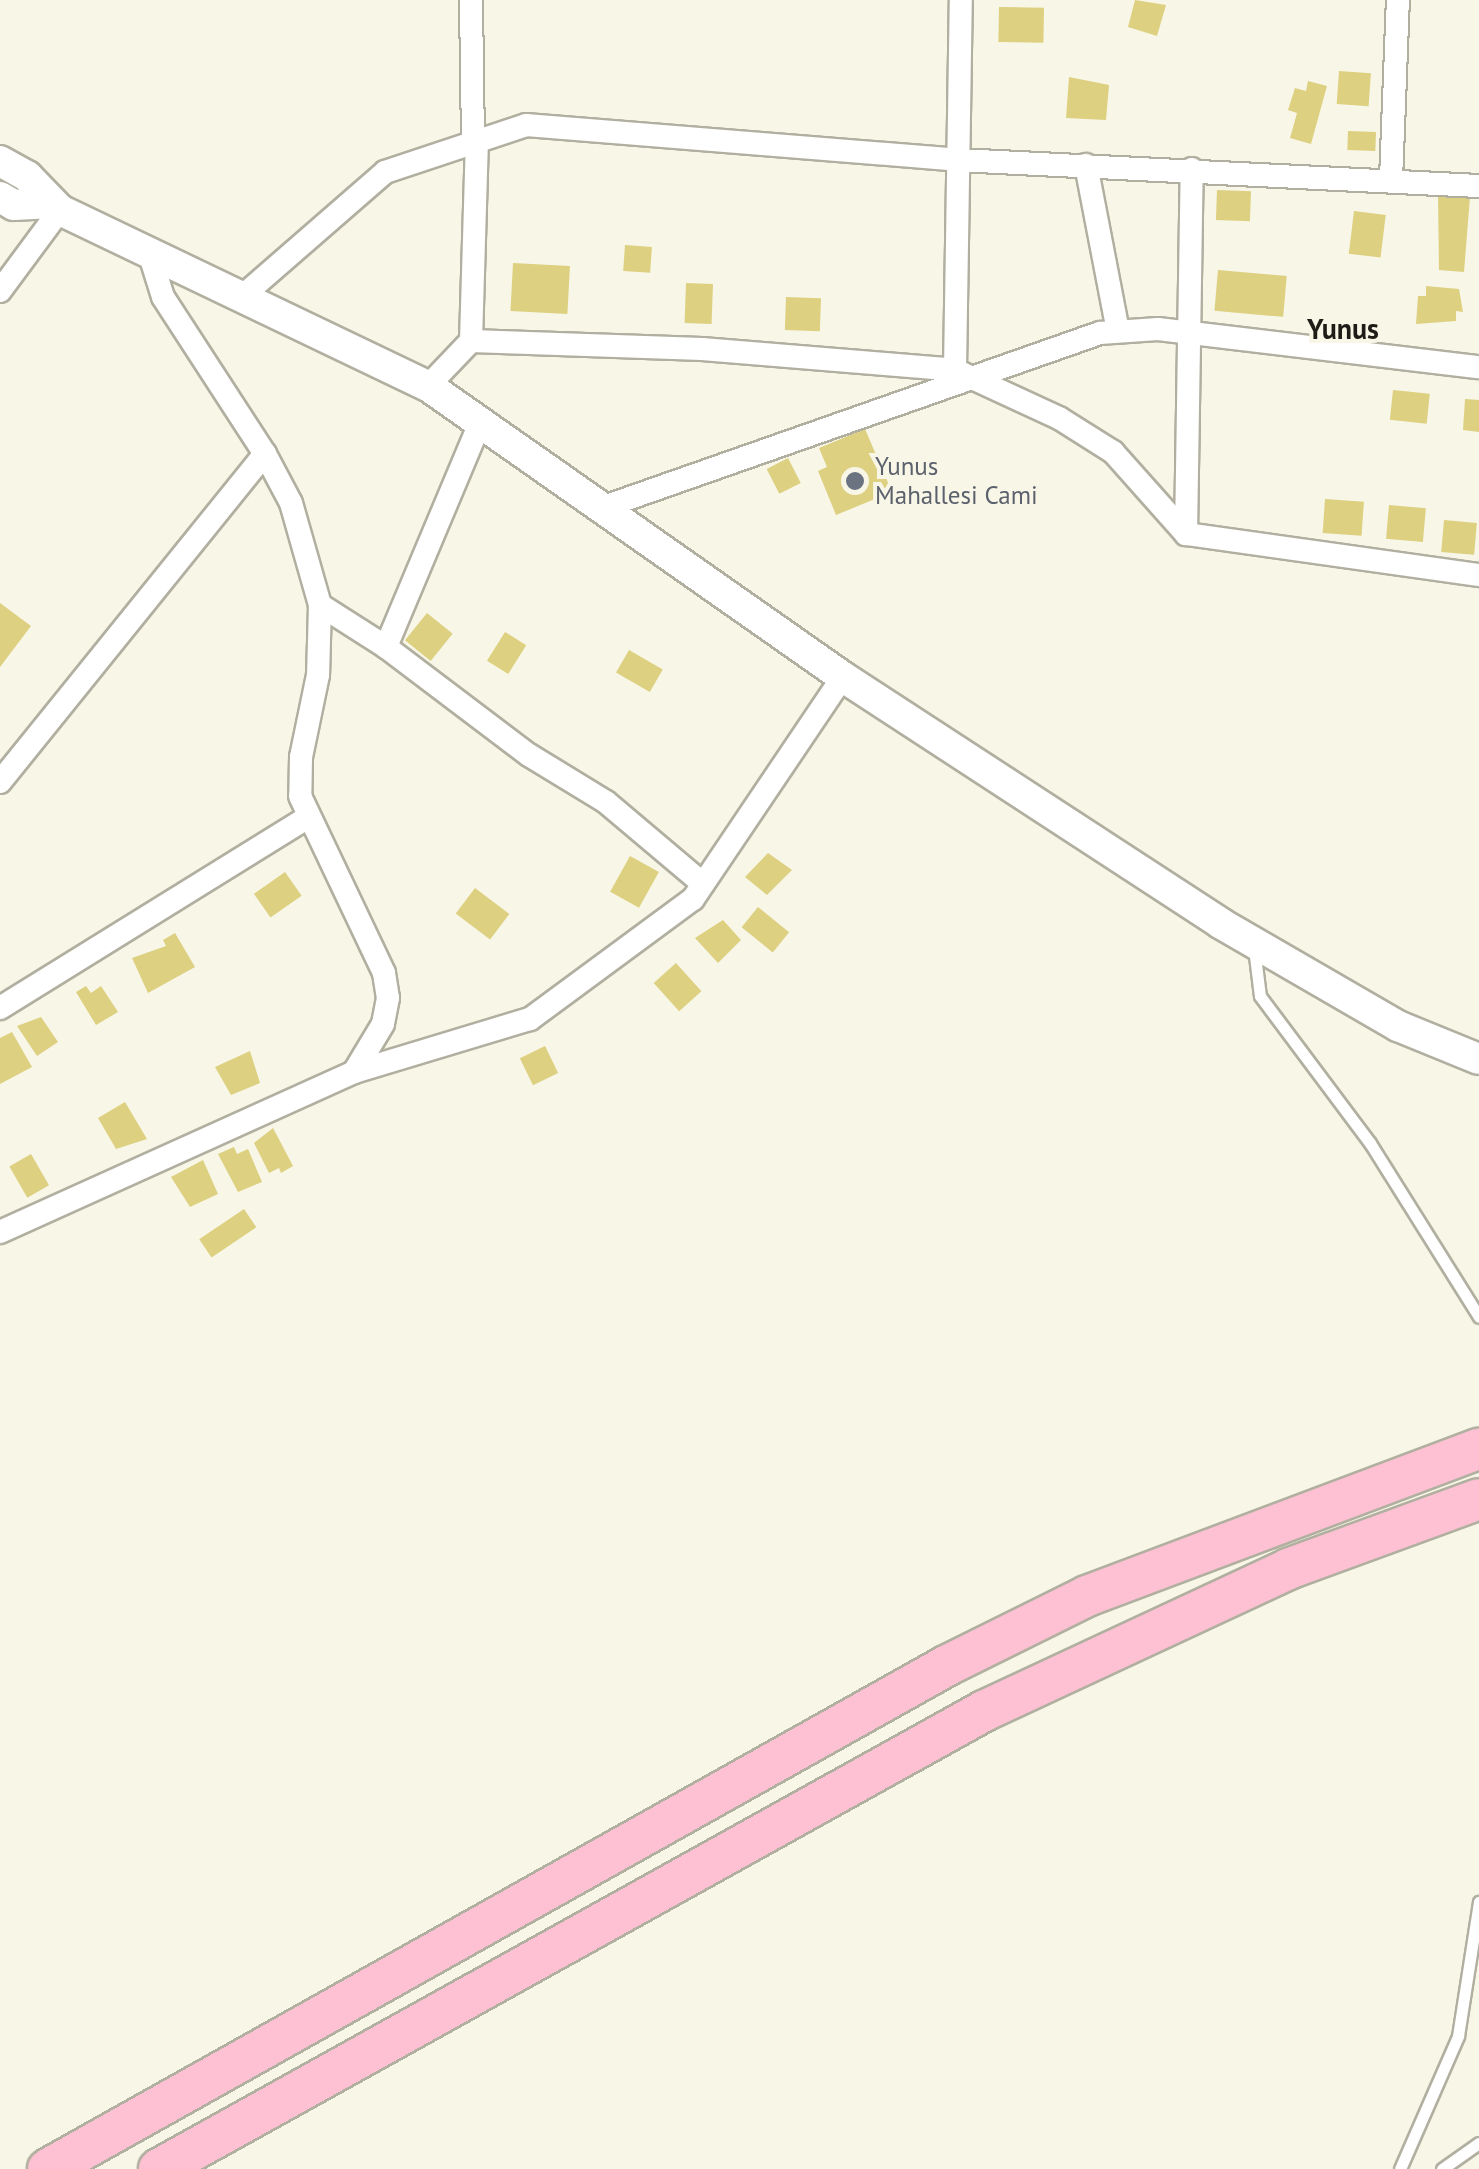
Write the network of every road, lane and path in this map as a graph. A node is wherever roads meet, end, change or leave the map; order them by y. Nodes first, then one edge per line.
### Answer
1 (471, 0) edge
2 (962, 0) edge
3 (1398, 0) edge
4 (475, 139) junction
5 (958, 160) junction
6 (0, 161) edge
7 (1086, 165) junction
8 (1192, 169) junction
9 (1392, 180) junction
10 (1479, 186) edge
11 (0, 198) edge
12 (54, 206) junction
13 (149, 252) junction
14 (0, 290) edge
15 (246, 294) junction
16 (1118, 330) junction
17 (1190, 333) junction
18 (471, 341) junction
19 (1479, 366) edge
20 (962, 372) junction
21 (428, 386) junction
22 (480, 423) junction
23 (265, 454) junction
24 (607, 506) junction
25 (1186, 534) junction
26 (1479, 574) edge
27 (320, 605) junction
28 (386, 646) junction
29 (843, 677) junction
30 (0, 782) edge
31 (305, 819) junction
32 (703, 884) junction
33 (1255, 944) junction
34 (0, 1008) edge
35 (1479, 1059) edge
36 (354, 1072) junction
37 (2, 1227) edge
38 (1479, 1317) edge
39 (1479, 1448) edge
40 (1479, 1498) edge
41 (1479, 1902) edge
42 (1479, 2142) edge
43 (48, 2169) edge
44 (160, 2169) edge
45 (1400, 2169) edge
46 (1442, 2169) edge

1 - 4 street
2 - 5 street
3 - 9 street
4 - 5 street
4 - 15 street
4 - 18 street
5 - 7 street
5 - 20 street
6 - 12 street
7 - 8 street
7 - 16 street
8 - 9 street
8 - 17 street
9 - 10 street
11 - 12 street
12 - 13 street
12 - 14 street
13 - 15 street
13 - 23 street
15 - 21 street
16 - 17 street
16 - 20 street
17 - 19 street
17 - 25 street
18 - 20 street
18 - 21 street
20 - 24 street
20 - 25 street
21 - 22 street
22 - 24 street
22 - 28 street
23 - 27 street
23 - 30 street
24 - 29 street
25 - 26 street
27 - 28 street
27 - 31 street
28 - 32 street
29 - 32 street
29 - 33 street
31 - 34 street
31 - 36 street
32 - 36 street
33 - 35 street
33 - 38 lane
36 - 37 street
39 - 43 highway
40 - 44 highway
41 - 45 lane
42 - 46 lane

